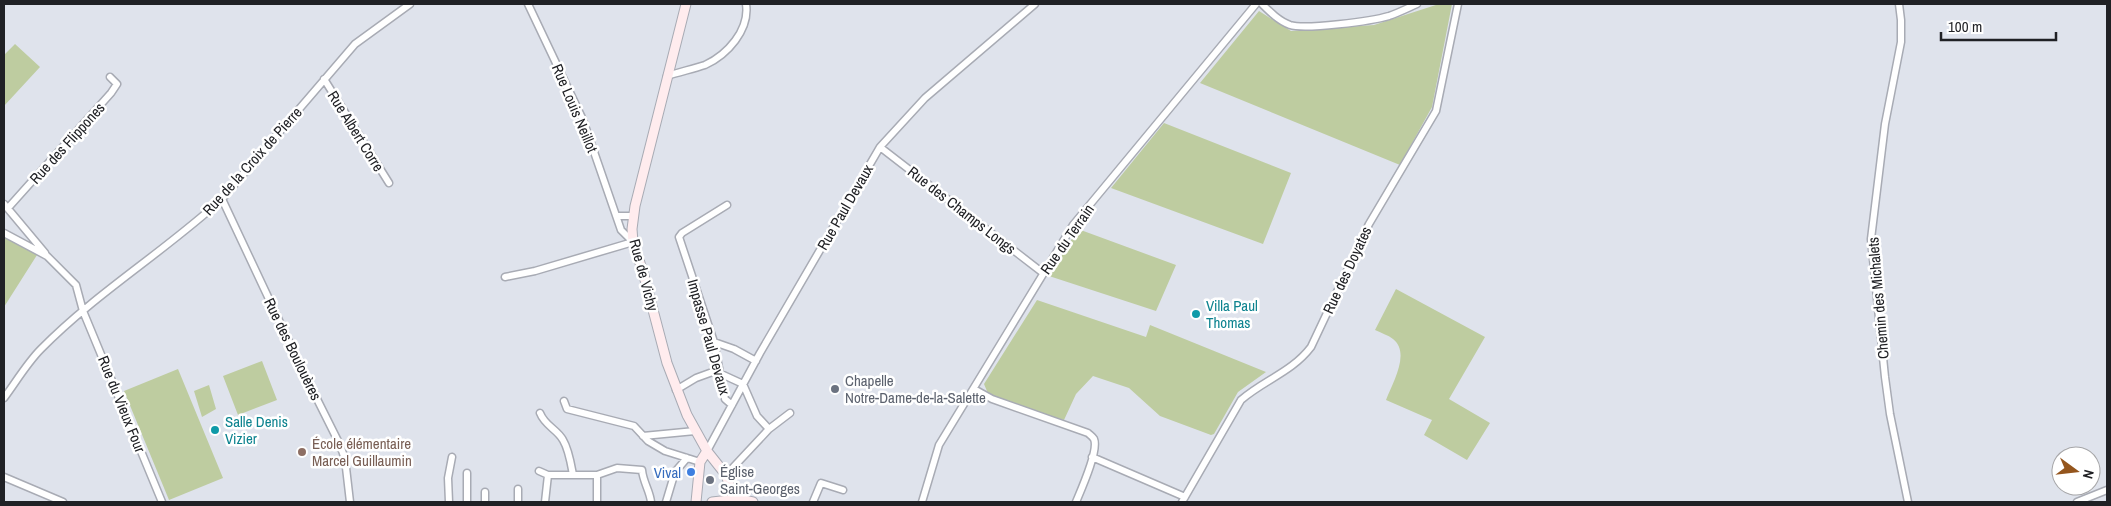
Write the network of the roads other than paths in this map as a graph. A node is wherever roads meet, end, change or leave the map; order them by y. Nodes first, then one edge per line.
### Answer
1 (410, 4) edge
2 (528, 4) edge
3 (686, 4) edge
4 (746, 4) edge
5 (1035, 4) edge
6 (1256, 4) edge
7 (1262, 4) edge
8 (1417, 4) edge
9 (1458, 4) edge
10 (1899, 4) edge
11 (667, 76) junction
12 (110, 77) dead end
13 (324, 78) junction
14 (880, 147) junction
15 (389, 183) dead end
16 (222, 199) junction
17 (727, 205) dead end
18 (6, 206) edge
19 (617, 216) junction
20 (634, 216) junction
21 (4, 233) edge
22 (633, 242) junction
23 (47, 256) junction
24 (1043, 272) junction
25 (505, 277) dead end
26 (83, 311) junction
27 (714, 342) junction
28 (756, 361) junction
29 (719, 372) junction
30 (743, 384) junction
31 (974, 389) junction
32 (676, 390) junction
33 (4, 398) edge
34 (564, 401) dead end
35 (732, 405) junction
36 (540, 413) dead end
37 (790, 413) dead end
38 (769, 429) junction
39 (695, 431) junction
40 (643, 436) junction
41 (707, 452) junction
42 (452, 457) dead end
43 (1092, 457) junction
44 (687, 458) junction
45 (700, 462) junction
46 (539, 471) dead end
47 (466, 473) dead end
48 (548, 475) junction
49 (573, 475) junction
50 (597, 475) junction
51 (726, 475) junction
52 (4, 477) edge
53 (518, 489) dead end
54 (843, 490) dead end
55 (2107, 490) edge
56 (485, 492) dead end
57 (737, 500) edge
58 (1183, 500) edge
59 (160, 501) edge
60 (64, 502) edge
61 (350, 502) edge
62 (449, 502) edge
63 (467, 502) edge
64 (485, 502) edge
65 (518, 502) edge
66 (545, 502) edge
67 (597, 502) edge
68 (651, 502) edge
69 (666, 502) edge
70 (696, 502) edge
71 (712, 502) edge
72 (753, 502) edge
73 (813, 502) edge
74 (922, 502) edge
75 (1076, 502) edge
76 (1908, 502) edge
77 (2077, 502) edge

1 - 13 street, Rue de la Croix de Pierre
2 - 19 street, Rue Louis Neillot
3 - 11 street, Rue de Vichy
4 - 11 street
5 - 14 street, Rue Paul Devaux
6 - 24 street, Rue du Terrain
7 - 8 street
9 - 58 street, Rue des Doyates
10 - 76 street, Chemin des Michalets
11 - 20 street, Rue de Vichy
12 - 18 street, Rue des Flippones
13 - 15 street, Rue Albert Corre
13 - 16 street, Rue de la Croix de Pierre
14 - 24 street, Rue des Champs Longs
14 - 28 street, Rue Paul Devaux
16 - 26 street, Rue de la Croix de Pierre
16 - 61 street, Rue des Boulouères
17 - 27 street, Impasse Paul Devaux
18 - 23 street
19 - 20 street
19 - 22 street, Rue Louis Neillot
20 - 22 street, Rue de Vichy
21 - 23 street
22 - 25 street
22 - 32 street, Rue de Vichy
23 - 26 street, Rue du Vieux Four
24 - 31 street, Rue du Terrain
26 - 33 street, Rue de la Croix de Pierre
26 - 59 street, Rue du Vieux Four
27 - 28 street
27 - 29 street, Impasse Paul Devaux
28 - 30 street, Rue Paul Devaux
29 - 30 street
29 - 32 street
29 - 35 street, Impasse Paul Devaux
30 - 35 street, Rue Paul Devaux
30 - 38 street
31 - 43 street
31 - 74 street, Rue du Terrain
32 - 39 street, Rue de Vichy
34 - 40 street
35 - 41 street, Rue Paul Devaux
36 - 49 street
37 - 38 street
38 - 51 street
39 - 40 street
39 - 41 street, Rue de Vichy
40 - 44 street
41 - 45 street
41 - 51 street, Rue de Vichy
42 - 62 street
43 - 58 street
43 - 75 street
44 - 45 street
44 - 69 street
45 - 70 street
46 - 48 street
47 - 63 street
48 - 49 street
48 - 66 street
49 - 50 street
50 - 67 street
50 - 68 street
51 - 57 street
52 - 60 street
53 - 65 street
54 - 73 street
55 - 77 street
56 - 64 street
57 - 71 street
57 - 72 street

